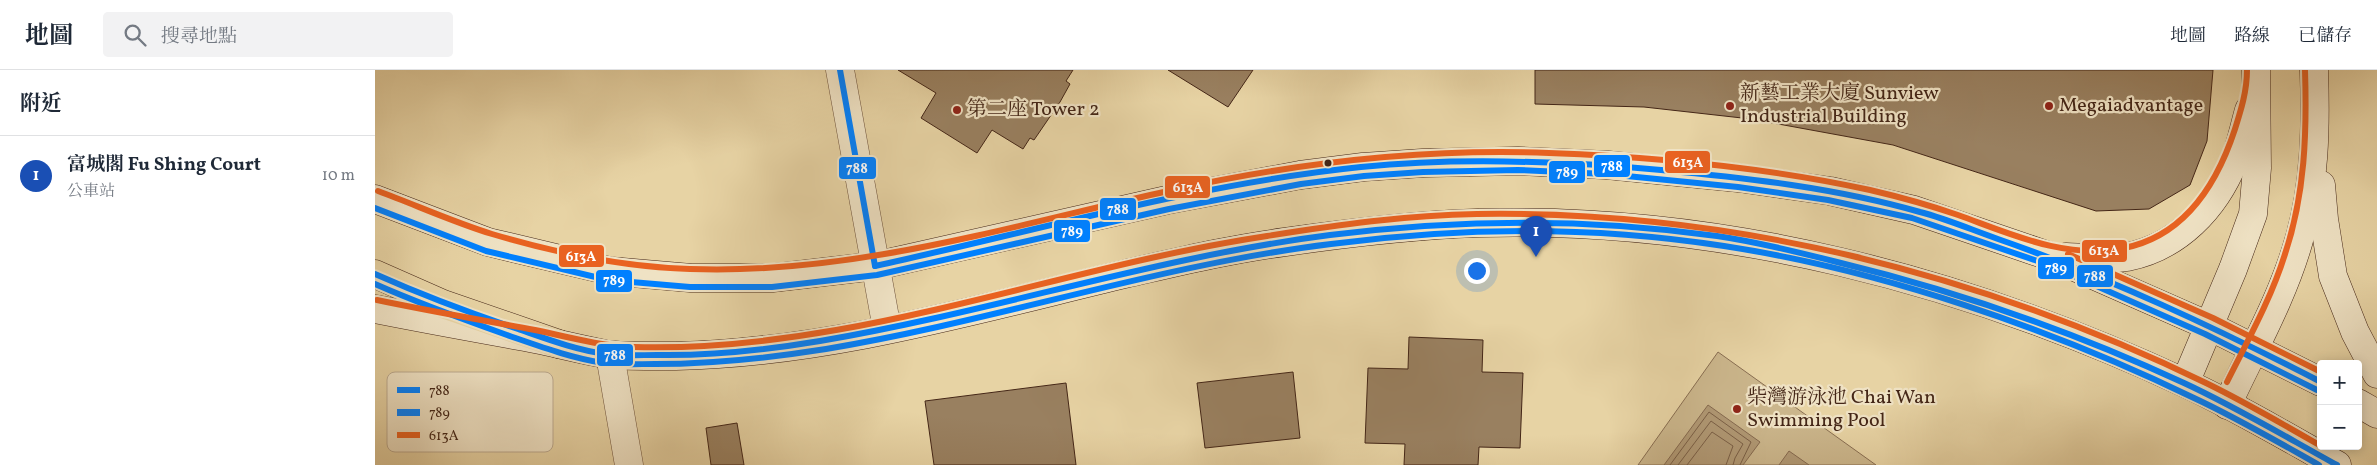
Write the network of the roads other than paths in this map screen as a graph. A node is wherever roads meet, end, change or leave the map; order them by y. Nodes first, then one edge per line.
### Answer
1 (841, 70) edge
2 (2314, 70) edge
3 (2257, 78) edge
4 (2316, 123) junction
5 (375, 198) edge
6 (2052, 257) junction
7 (875, 266) junction
8 (375, 274) edge
9 (375, 309) edge
10 (2209, 326) junction
11 (887, 329) junction
12 (559, 344) junction
13 (2254, 348) junction
14 (609, 355) junction
15 (2377, 374) edge
16 (2317, 380) edge
17 (2185, 383) junction
18 (2227, 404) junction
19 (2361, 405) edge
20 (2377, 414) edge
21 (629, 465) edge
22 (2337, 465) edge

1 - 7 main road
2 - 4 main road
3 - 6 main road
3 - 10 main road
4 - 13 main road
4 - 15 main road
5 - 7 main road
6 - 7 main road
6 - 10 main road
7 - 11 main road
8 - 12 main road
9 - 12 main road
10 - 13 main road
10 - 17 main road
11 - 14 main road
11 - 17 main road
12 - 14 main road
13 - 16 main road
13 - 18 main road
14 - 21 main road
17 - 18 main road
18 - 22 main road
19 - 20 main road

